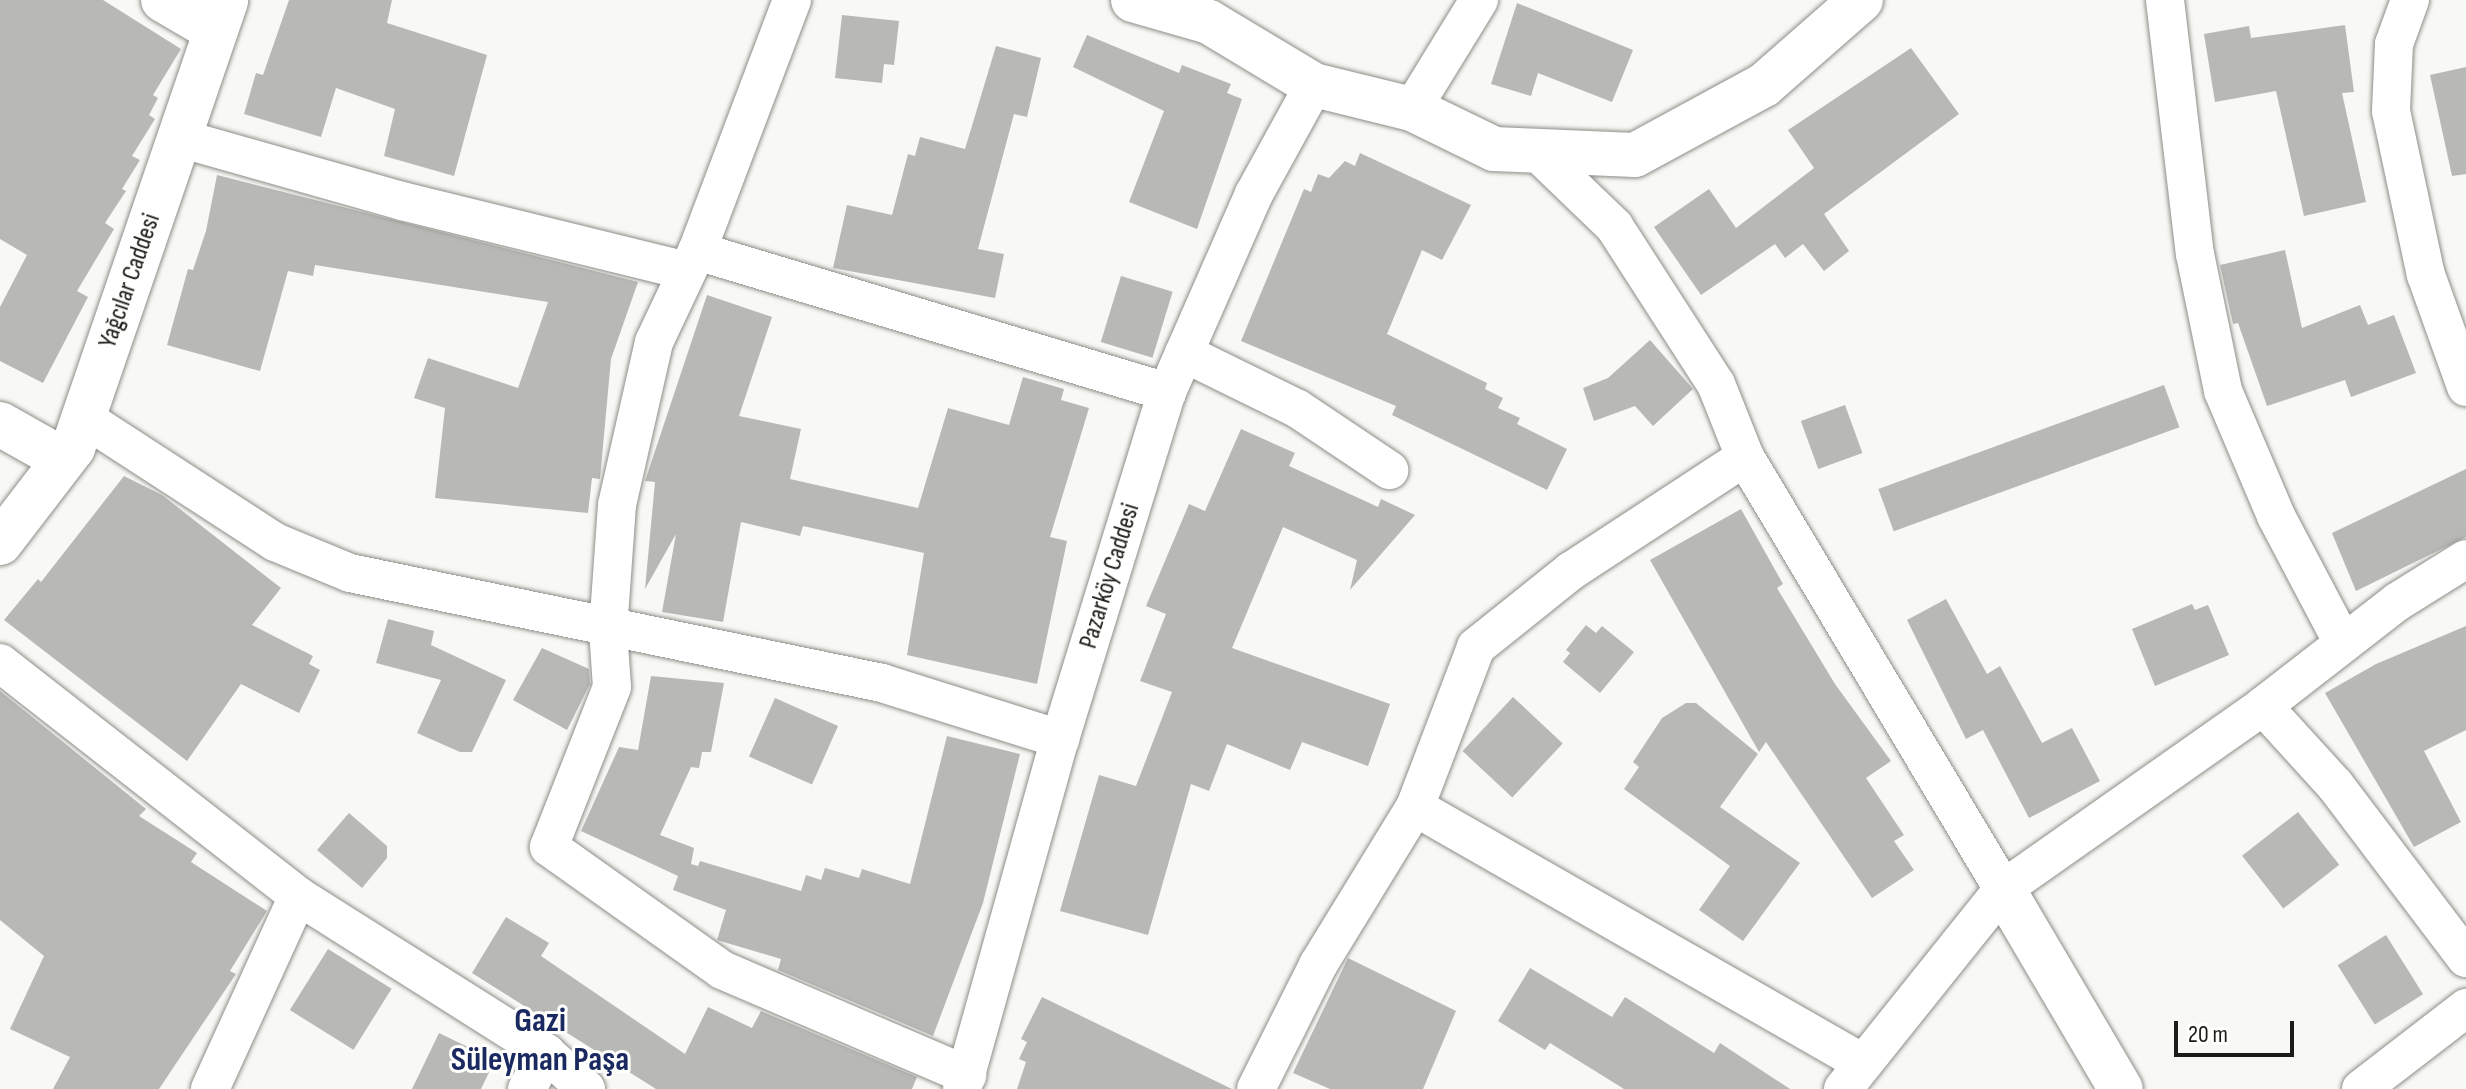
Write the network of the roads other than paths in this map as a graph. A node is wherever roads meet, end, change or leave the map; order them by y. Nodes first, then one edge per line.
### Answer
1 (163, 0) edge
2 (792, 0) edge
3 (1133, 0) edge
4 (1479, 0) edge
5 (1861, 0) edge
6 (2165, 0) edge
7 (2410, 0) edge
8 (1216, 11) edge
9 (221, 16) edge
10 (1314, 85) junction
11 (1412, 109) junction
12 (179, 138) junction
13 (1535, 150) junction
14 (692, 261) junction
15 (1184, 353) junction
16 (2466, 387) edge
17 (1167, 392) junction
18 (84, 418) junction
19 (0, 424) edge
20 (1745, 457) junction
21 (64, 460) junction
22 (1389, 470) dead end
23 (0, 543) edge
24 (2466, 559) edge
25 (608, 630) junction
26 (2343, 643) junction
27 (0, 663) edge
28 (2263, 706) junction
29 (1060, 739) junction
30 (1415, 807) junction
31 (2003, 889) junction
32 (298, 896) junction
33 (2466, 958) edge
34 (2466, 1008) edge
35 (546, 1053) junction
36 (1852, 1075) edge
37 (964, 1082) edge
38 (210, 1089) edge
39 (527, 1089) edge
40 (586, 1089) edge
41 (1256, 1089) edge
42 (2121, 1089) edge
43 (2361, 1089) edge

1 - 9 street
2 - 14 street
3 - 8 street
4 - 11 street
5 - 13 street
6 - 26 street
7 - 16 street
8 - 10 street
9 - 12 street, Yağcılar Caddesi
10 - 11 street
10 - 15 street, Pazarköy Caddesi
11 - 13 street
12 - 14 street
12 - 18 street, Yağcılar Caddesi
13 - 20 street
14 - 17 street
14 - 25 street
15 - 17 street, Pazarköy Caddesi
15 - 22 street
17 - 29 street, Pazarköy Caddesi
18 - 21 street, Yağcılar Caddesi
18 - 25 street
19 - 21 street
20 - 30 street
20 - 31 street
21 - 23 street, Yağcılar Caddesi
24 - 26 street
25 - 29 street
25 - 37 street
26 - 28 street
27 - 32 street
28 - 31 street
28 - 33 street
29 - 37 street, Pazarköy Caddesi
30 - 36 street
30 - 41 street
31 - 36 street
31 - 42 street
32 - 35 street
32 - 38 street
34 - 43 street
35 - 39 street
35 - 40 street

